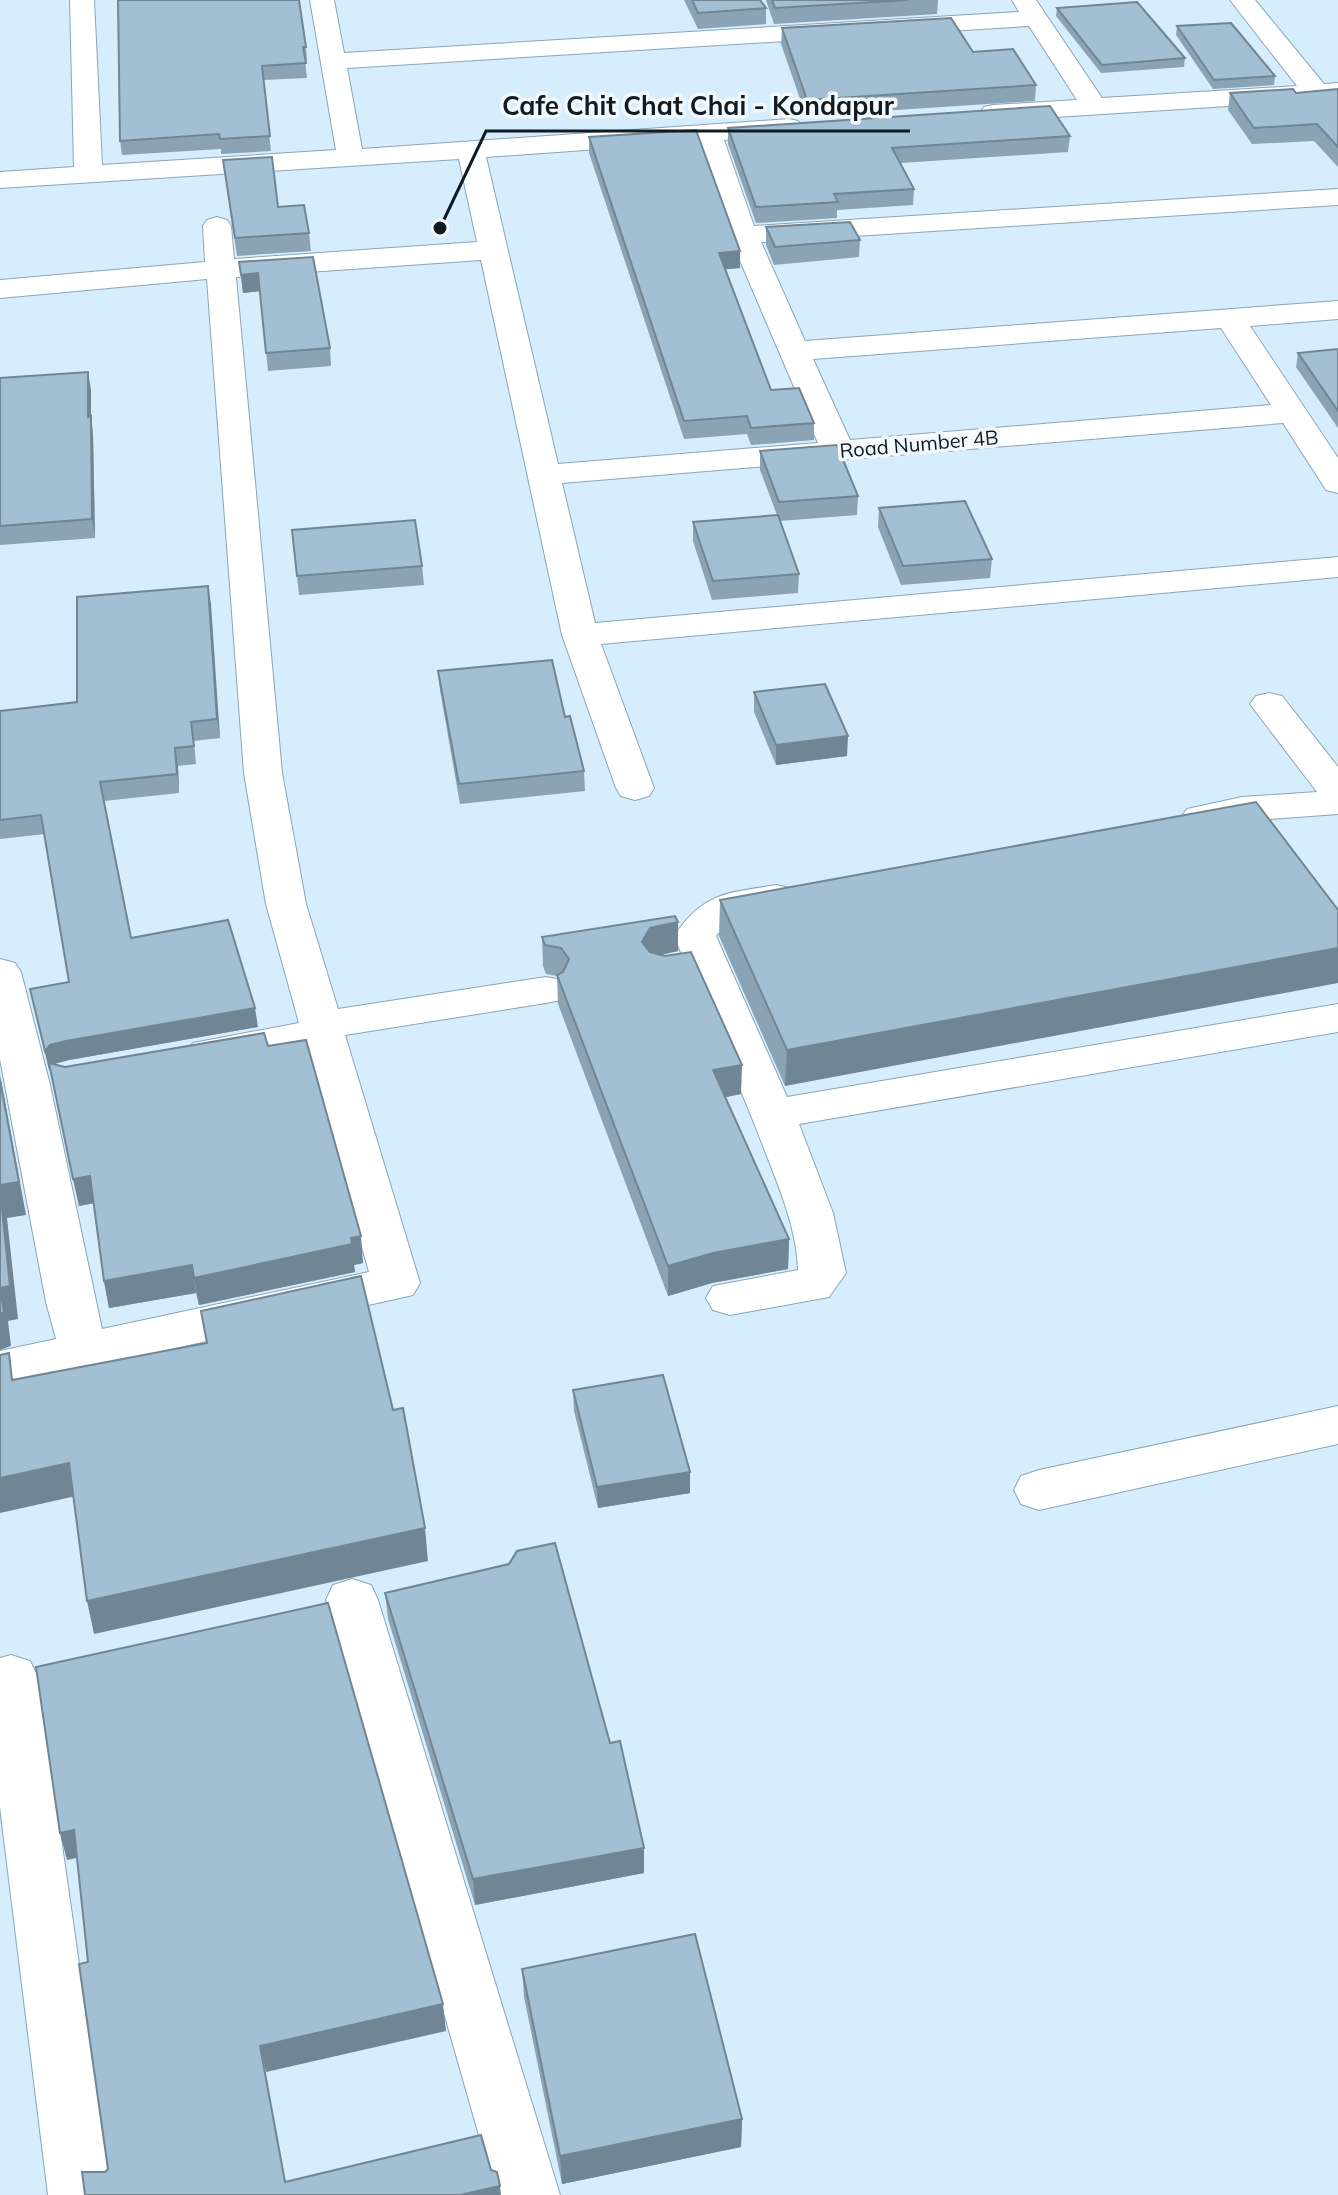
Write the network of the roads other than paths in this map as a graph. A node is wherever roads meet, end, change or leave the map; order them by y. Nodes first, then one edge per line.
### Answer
1 (85, 0) edge
2 (322, 0) edge
3 (1242, 0) edge
4 (1030, 9) edge
5 (334, 61) junction
6 (1328, 92) edge
7 (1094, 106) junction
8 (970, 115) edge
9 (816, 126) edge
10 (708, 133) junction
11 (471, 150) junction
12 (350, 155) junction
13 (88, 172) junction
14 (0, 180) edge
15 (1338, 197) edge
16 (217, 226) dead end
17 (743, 235) junction
18 (493, 250) junction
19 (223, 269) junction
20 (0, 289) edge
21 (1338, 310) edge
22 (1230, 318) junction
23 (792, 351) junction
24 (1294, 413) junction
25 (838, 450) junction
26 (544, 475) junction
27 (1338, 483) edge
28 (1338, 567) edge
29 (580, 635) junction
30 (1269, 704) dead end
31 (635, 788) dead end
32 (1338, 793) edge
33 (1338, 802) edge
34 (1165, 824) edge
35 (814, 890) edge
36 (0, 972) edge
37 (546, 990) dead end
38 (1338, 1018) edge
39 (322, 1029) junction
40 (175, 1059) edge
41 (773, 1114) junction
42 (730, 1298) dead end
43 (84, 1352) junction
44 (0, 1369) edge
45 (1338, 1425) edge
46 (1039, 1490) dead end
47 (353, 1601) dead end
48 (21, 1675) edge
49 (80, 2195) edge
50 (528, 2195) edge

1 - 13 street
2 - 5 street
3 - 6 street
4 - 5 street
4 - 7 street
5 - 12 street
6 - 7 street
7 - 8 street
9 - 10 street
10 - 11 street
10 - 17 street
11 - 12 street
11 - 18 street
12 - 13 street
13 - 14 street
15 - 17 street
16 - 19 street
17 - 23 street
18 - 19 street
18 - 26 street
19 - 20 street
19 - 39 street
21 - 22 street
22 - 23 street
22 - 24 street
23 - 25 street
24 - 25 street, Road Number 4B
24 - 27 street
25 - 26 street, Road Number 4B
26 - 29 street
28 - 29 street
29 - 31 street
30 - 32 street
33 - 34 street
35 - 41 street
36 - 43 street
37 - 39 street
38 - 41 street
39 - 40 street
39 - 43 street
41 - 42 street
43 - 44 street
45 - 46 street
47 - 50 street
48 - 49 street

